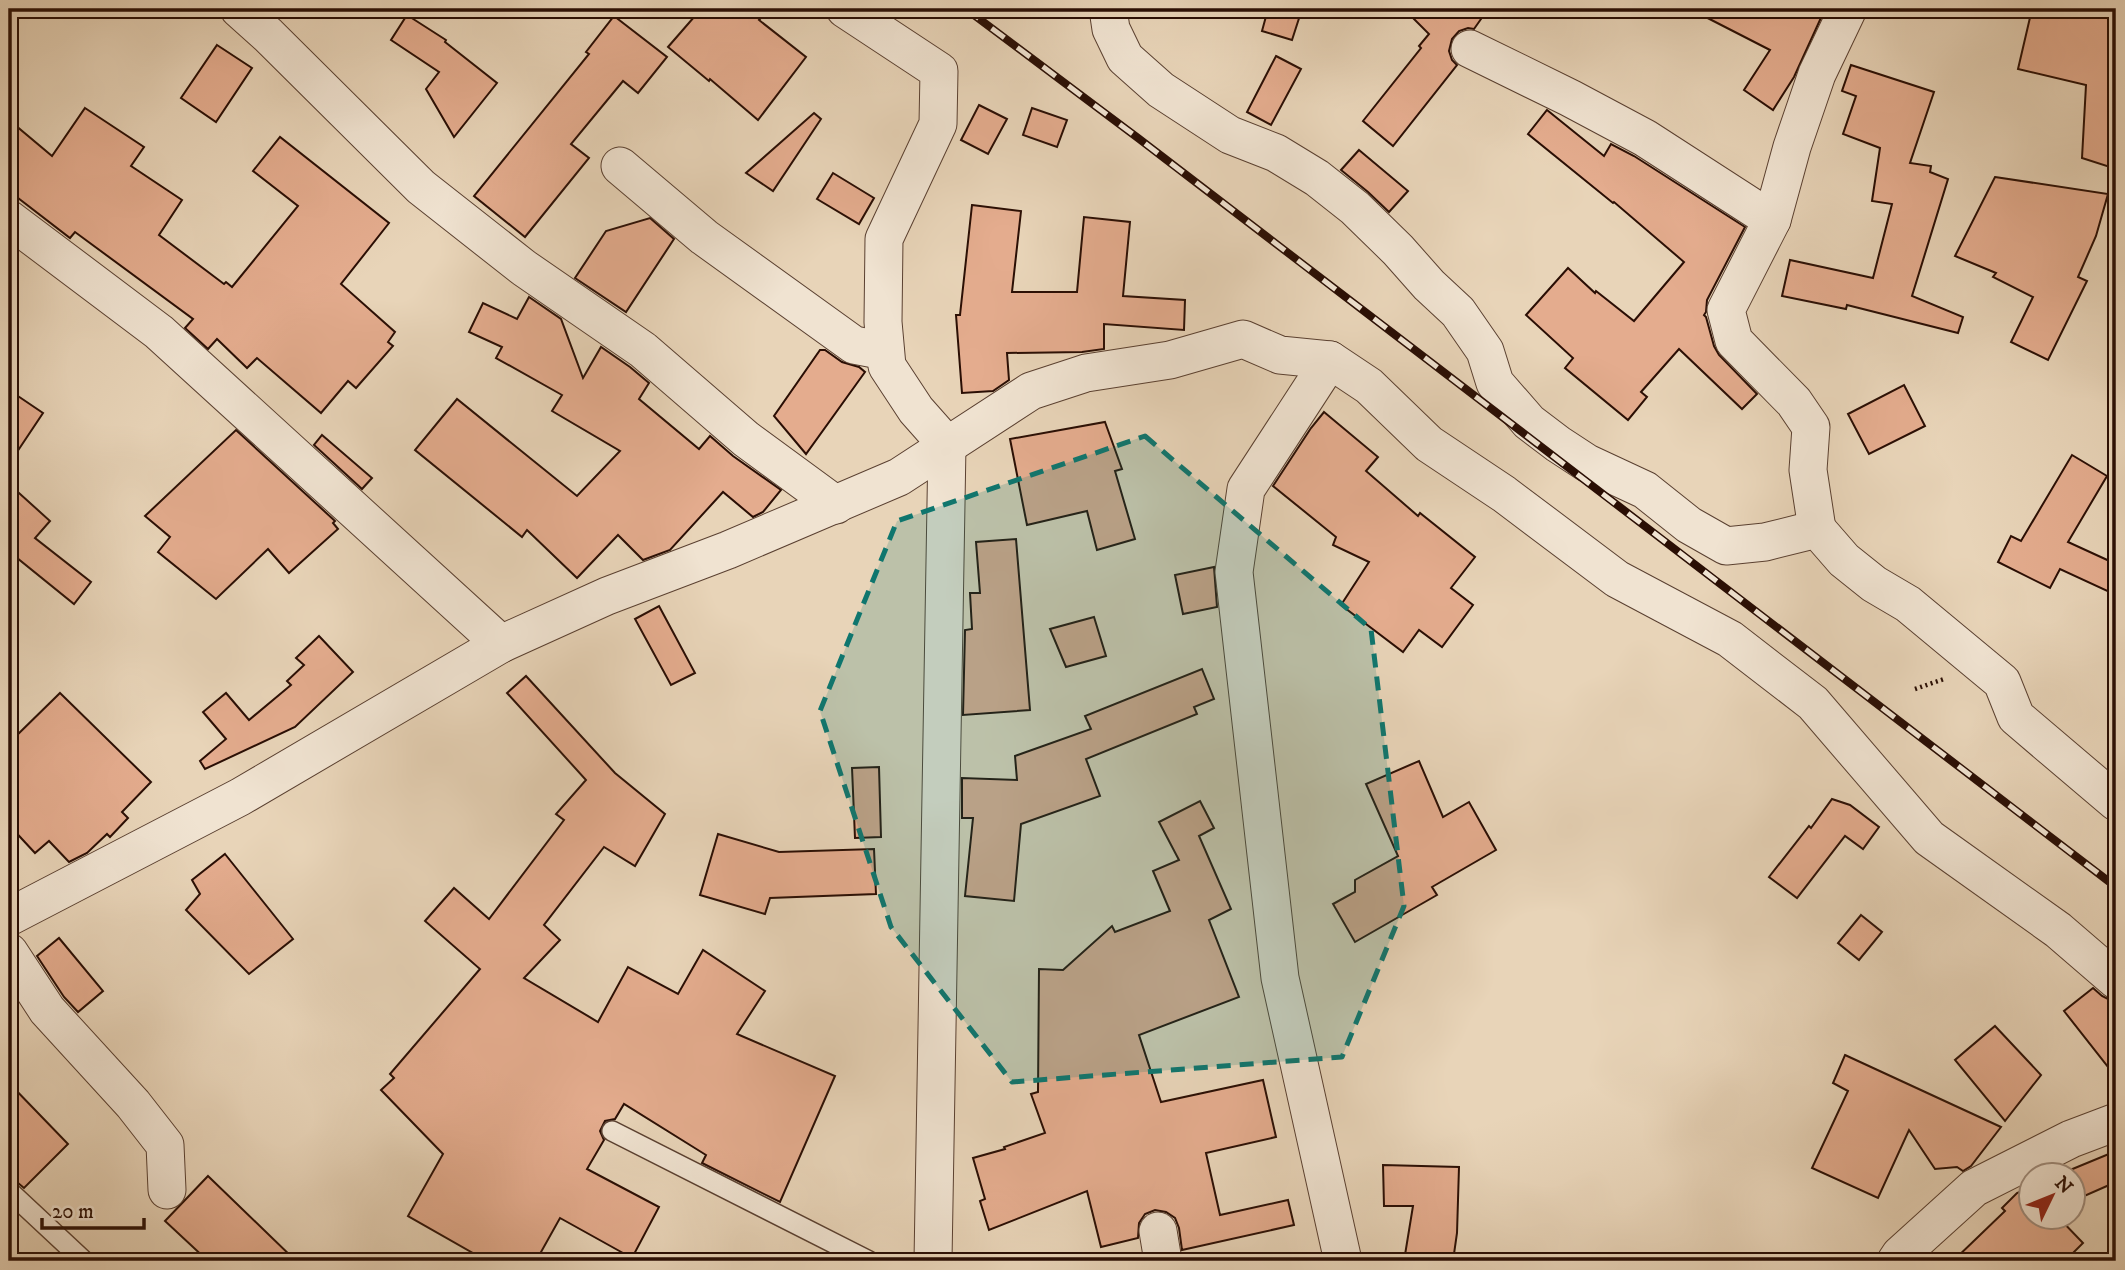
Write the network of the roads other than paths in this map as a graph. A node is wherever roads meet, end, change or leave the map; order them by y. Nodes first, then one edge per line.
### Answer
1 (239, 9) edge
2 (845, 9) edge
3 (1108, 9) edge
4 (1848, 9) edge
5 (1470, 49) dead end
6 (620, 166) dead end
7 (9, 219) edge
8 (1772, 220) junction
9 (886, 351) junction
10 (1330, 360) junction
11 (947, 445) junction
12 (835, 505) junction
13 (1816, 529) junction
14 (501, 644) junction
15 (2116, 802) edge
16 (9, 917) edge
17 (9, 952) edge
18 (2116, 980) edge
19 (2116, 1122) edge
20 (612, 1131) dead end
21 (167, 1190) dead end
22 (9, 1191) edge
23 (84, 1261) edge
24 (869, 1261) edge
25 (933, 1261) edge
26 (1343, 1261) edge
27 (1896, 1261) edge

1 - 12 street
2 - 9 street
3 - 13 street
4 - 8 street
5 - 8 street
6 - 9 street
7 - 14 street
8 - 13 street
9 - 11 street
10 - 11 street
10 - 18 street
10 - 26 street
11 - 12 street
11 - 25 street
12 - 14 street
13 - 15 street
14 - 16 street
17 - 21 street
19 - 27 street
20 - 24 lane
22 - 23 lane

